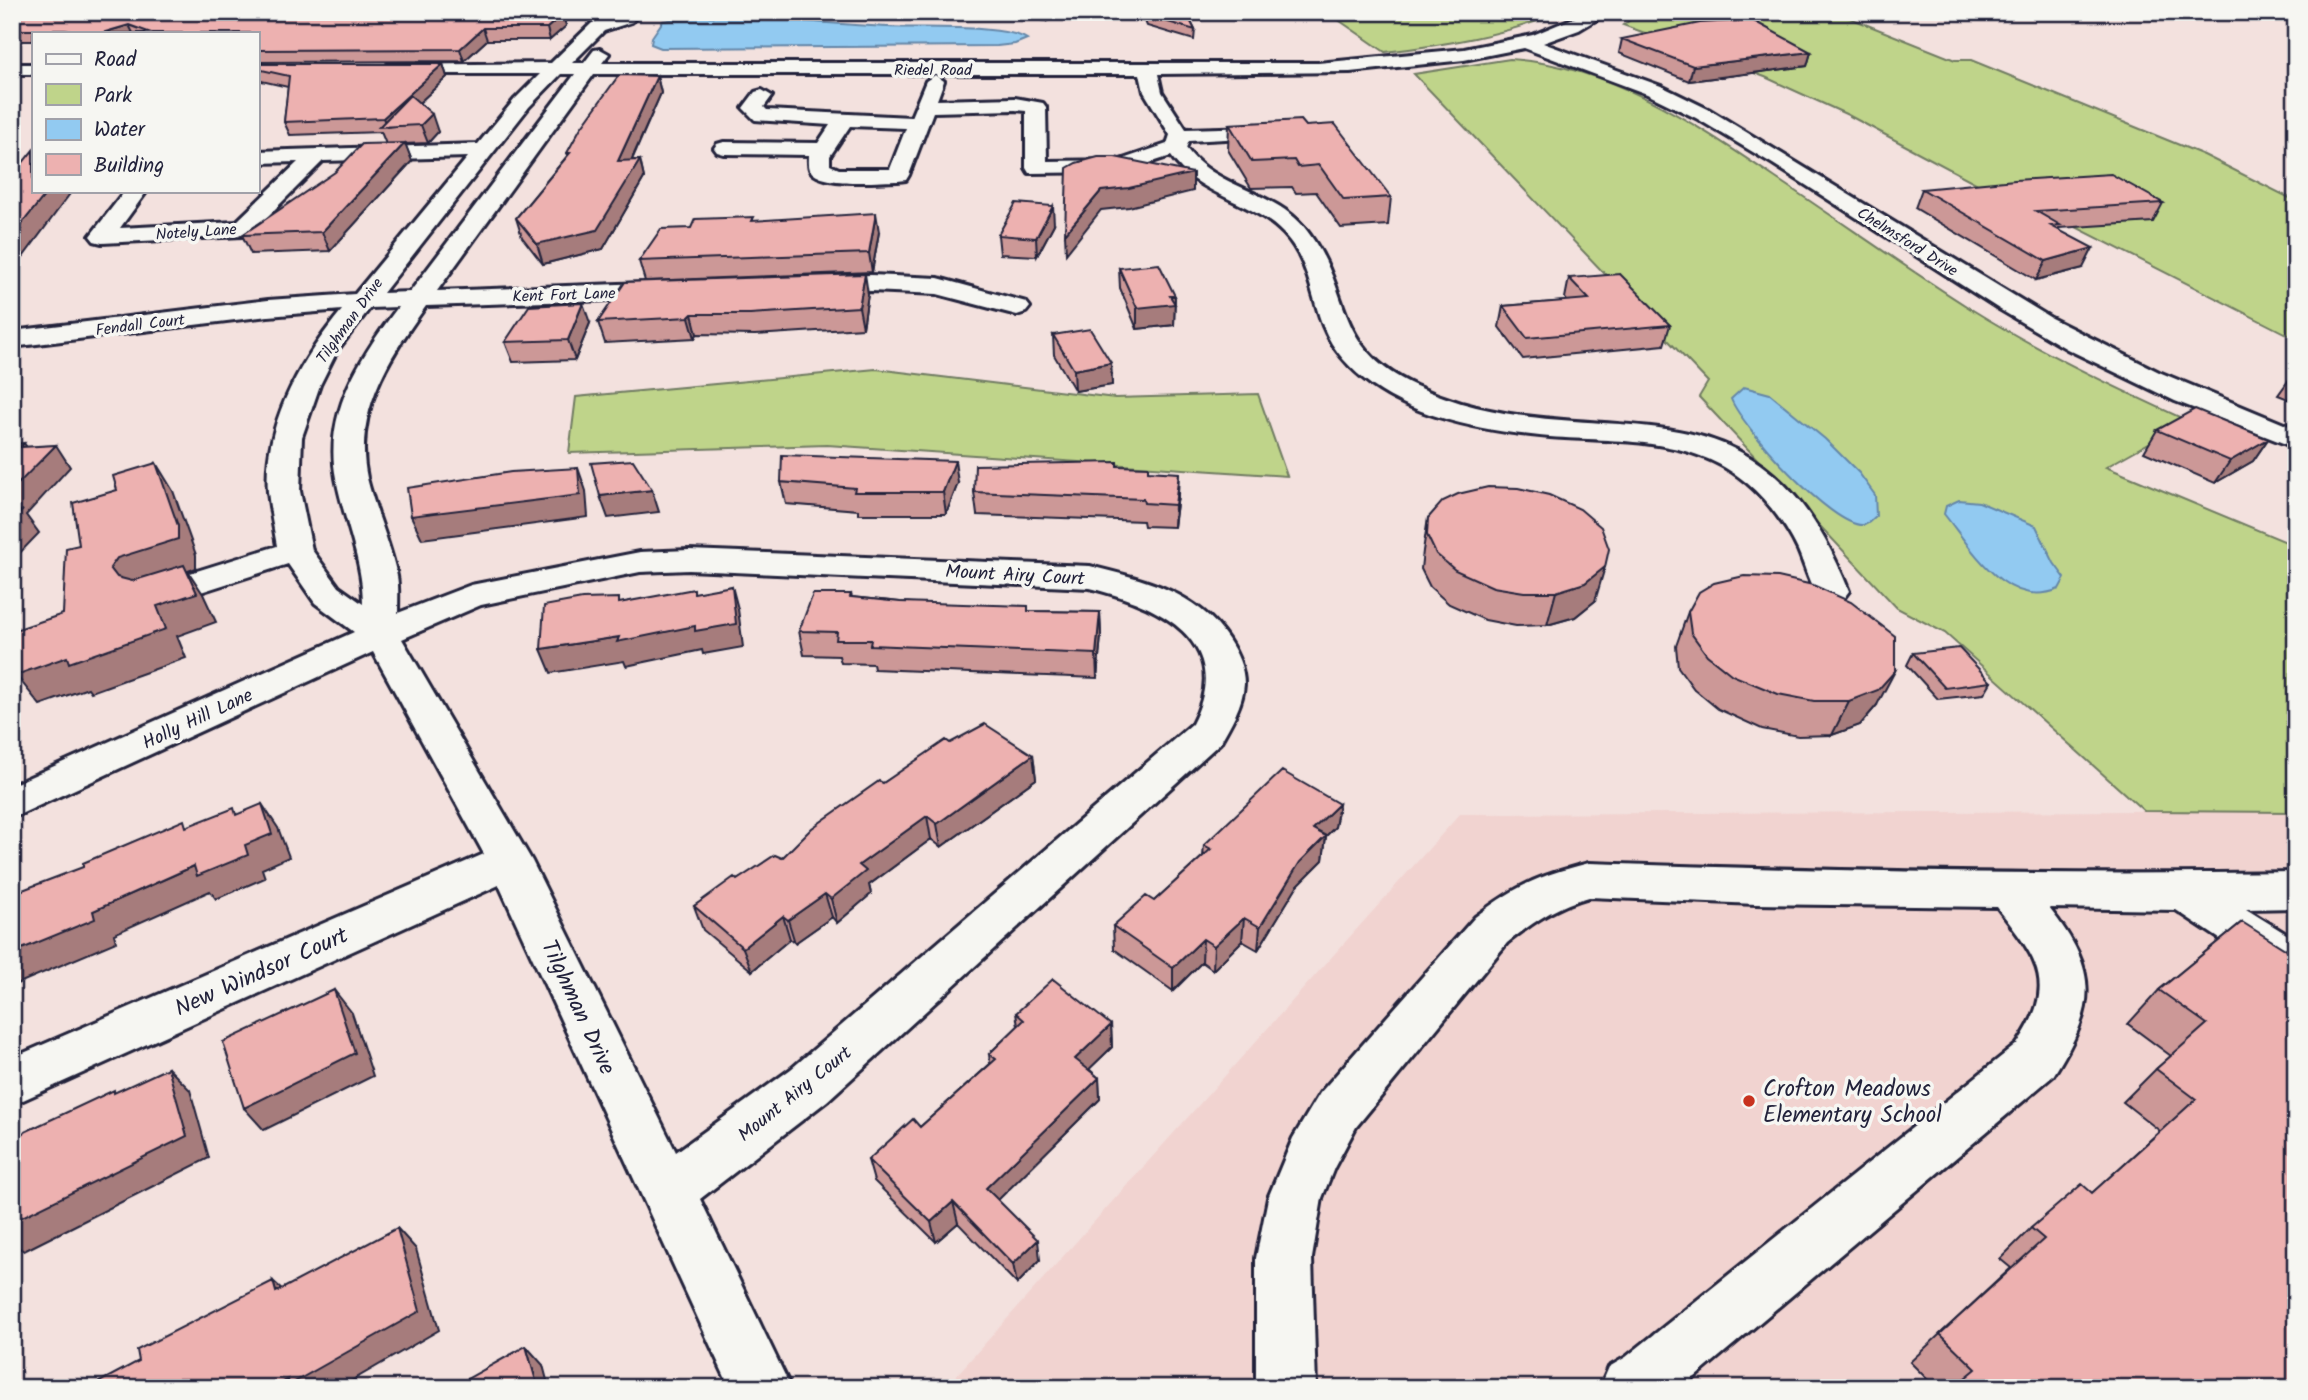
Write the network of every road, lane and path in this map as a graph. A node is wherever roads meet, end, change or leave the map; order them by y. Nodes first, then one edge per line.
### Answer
1 (1601, 12) edge
2 (629, 15) edge
3 (586, 18) dead end
4 (1522, 41) junction
5 (12, 69) edge
6 (32, 69) edge
7 (379, 69) edge
8 (558, 69) junction
9 (590, 69) junction
10 (939, 69) junction
11 (1148, 69) junction
12 (762, 96) dead end
13 (922, 114) junction
14 (843, 121) junction
15 (1305, 128) edge
16 (1178, 142) junction
17 (724, 148) dead end
18 (824, 149) junction
19 (482, 150) junction
20 (317, 155) junction
21 (259, 157) edge
22 (1122, 166) junction
23 (1210, 179) junction
24 (135, 192) edge
25 (789, 286) edge
26 (692, 289) edge
27 (418, 299) junction
28 (361, 301) junction
29 (1017, 307) dead end
30 (268, 308) junction
31 (12, 315) edge
32 (12, 339) edge
33 (2296, 439) edge
34 (295, 551) junction
35 (1831, 591) edge
36 (151, 597) edge
37 (381, 634) junction
38 (12, 803) edge
39 (510, 861) junction
40 (2008, 889) junction
41 (2296, 890) edge
42 (2184, 892) junction
43 (2296, 964) edge
44 (12, 1082) edge
45 (666, 1192) junction
46 (761, 1388) edge
47 (1286, 1388) edge
48 (1630, 1388) edge

1 - 4 street, Riedel Road
2 - 3 street
2 - 8 street, Tilghman Drive
2 - 9 street, Tilghman Drive
4 - 11 street, Riedel Road
4 - 33 street, Chelmsford Drive
5 - 6 street
7 - 8 street, Riedel Road
8 - 9 street, Riedel Road
8 - 19 street, Tilghman Drive
9 - 10 street, Riedel Road
9 - 27 street, Tilghman Drive
10 - 11 street, Riedel Road
10 - 13 street
11 - 16 street
12 - 14 street
13 - 14 street
13 - 18 street
13 - 22 street
14 - 18 street
15 - 16 street
16 - 22 street
16 - 23 street
17 - 18 street
19 - 20 street
19 - 28 street, Tilghman Drive
20 - 21 street
20 - 24 street, Notely Lane
22 - 23 street
23 - 35 street
25 - 29 street
26 - 27 street, Kent Fort Lane
27 - 28 street, Kent Fort Lane
27 - 37 street, Tilghman Drive
28 - 30 street, Fendall Court
28 - 34 street, Tilghman Drive
30 - 31 street, Fendall Court
30 - 32 street, Fendall Court
34 - 36 street
34 - 37 street, Tilghman Drive
37 - 38 street, Holly Hill Lane
37 - 39 street, Tilghman Drive
37 - 45 street, Mount Airy Court
39 - 44 street, New Windsor Court
39 - 45 street, Tilghman Drive
40 - 42 street
40 - 47 street
40 - 48 street
41 - 42 street
42 - 43 street
45 - 46 street, Tilghman Drive

